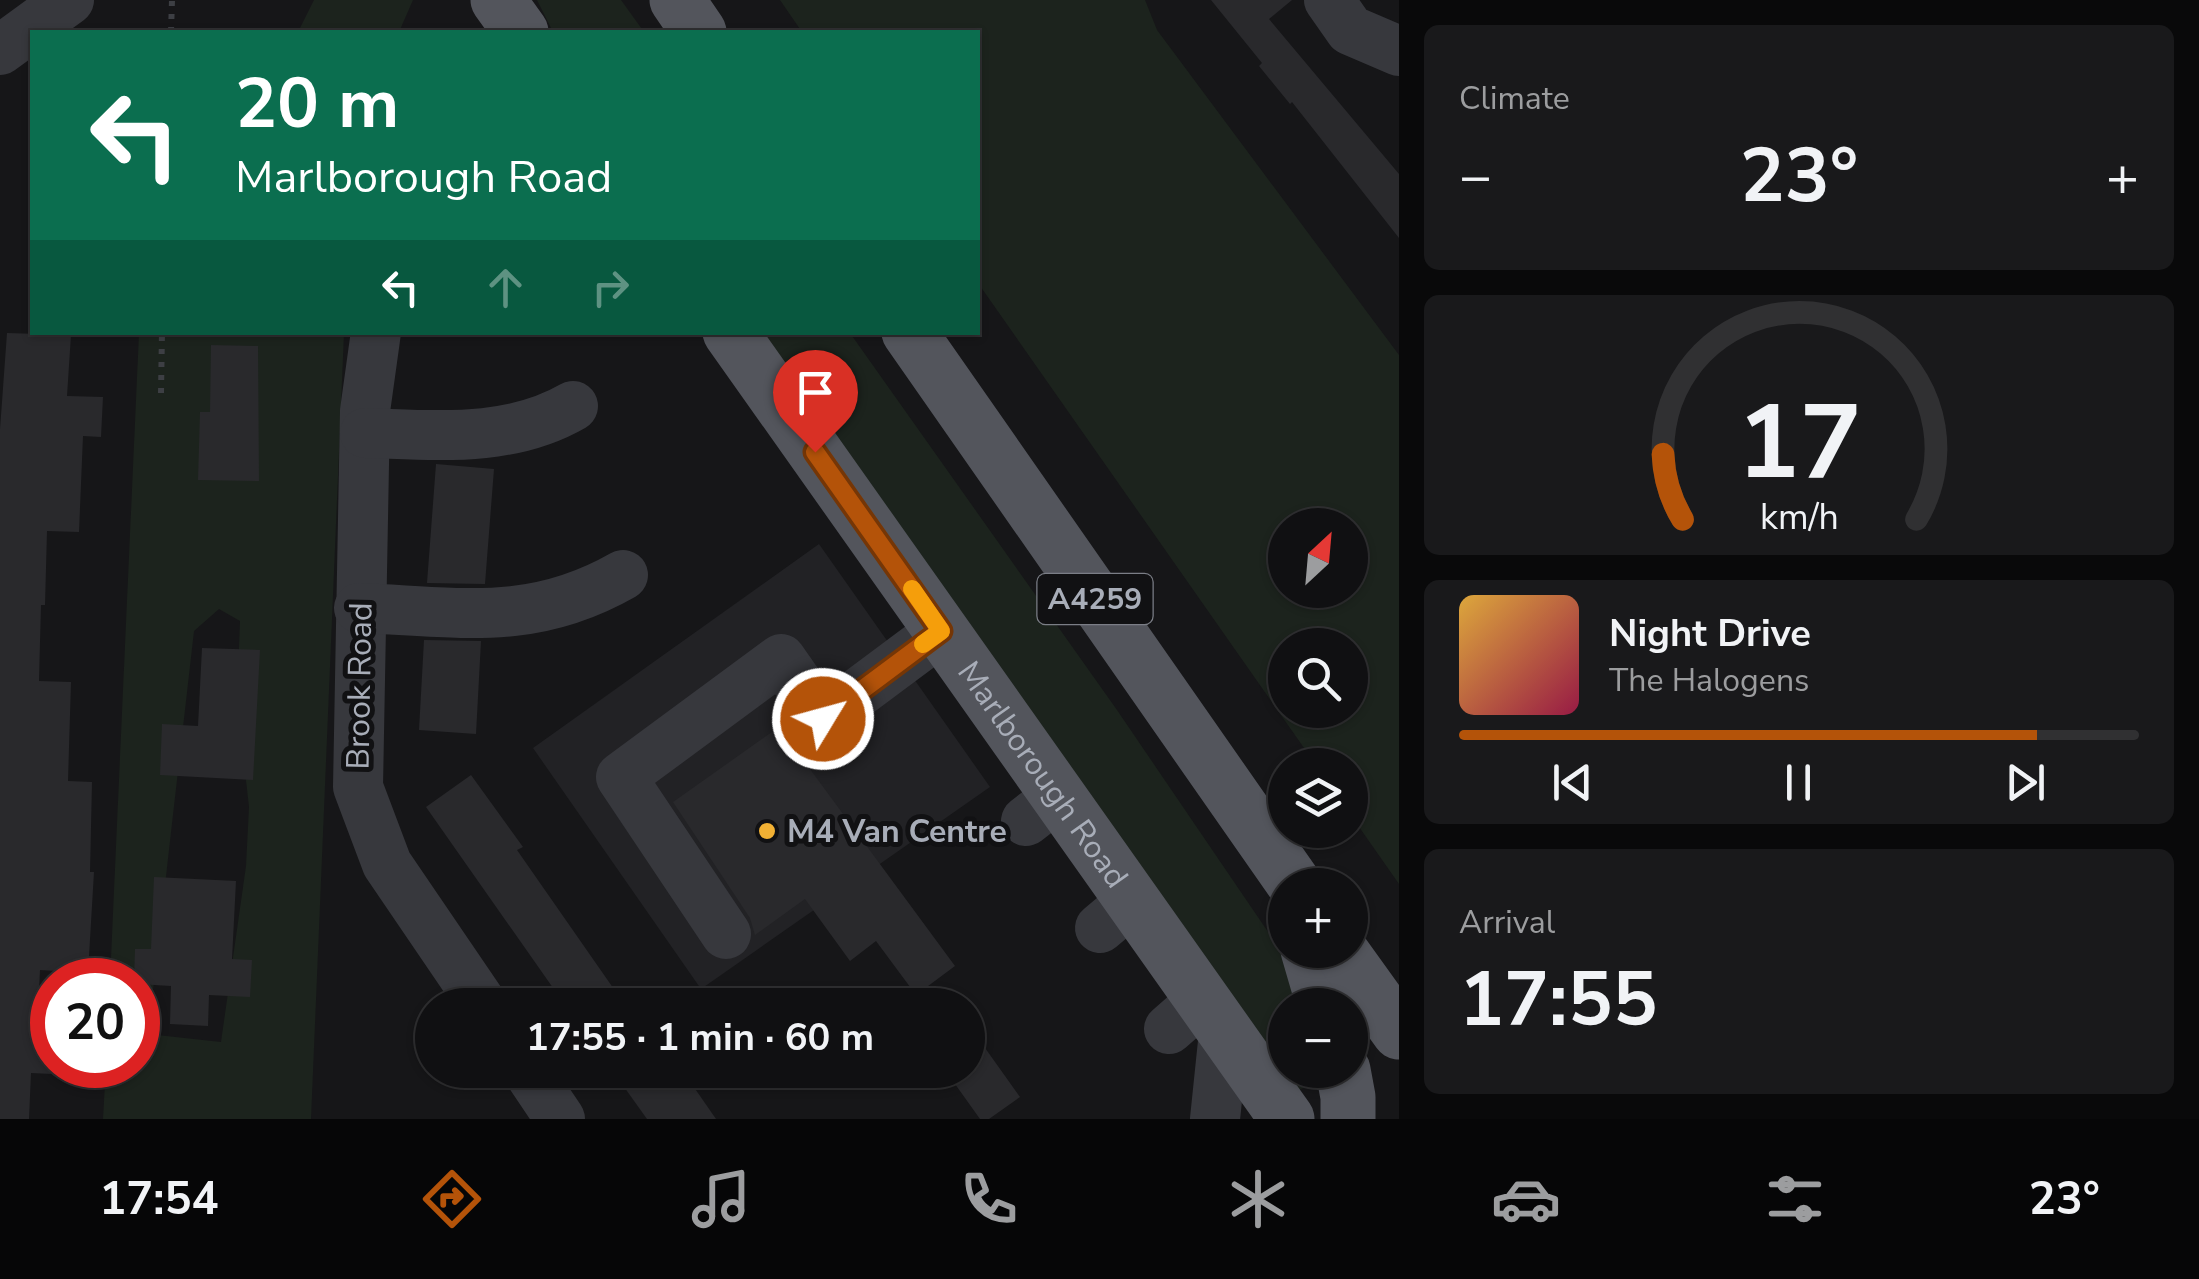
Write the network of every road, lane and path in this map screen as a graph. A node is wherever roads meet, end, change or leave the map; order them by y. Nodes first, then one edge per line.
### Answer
1 (69, 0) edge
2 (172, 0) edge
3 (498, 0) edge
4 (677, 0) edge
5 (1330, 0) edge
6 (171, 30) edge
7 (520, 30) edge
8 (699, 30) edge
9 (0, 50) edge
10 (1399, 50) edge
11 (162, 335) edge
12 (376, 335) edge
13 (732, 335) edge
14 (911, 335) edge
15 (160, 394) dead end
16 (573, 406) dead end
17 (364, 433) junction
18 (623, 574) dead end
19 (360, 608) junction
20 (941, 631) junction
21 (1280, 868) edge
22 (726, 934) dead end
23 (1353, 968) edge
24 (471, 988) edge
25 (1198, 1020) junction
26 (1399, 1032) edge
27 (538, 1088) edge
28 (1346, 1088) edge
29 (556, 1117) edge
30 (1215, 1119) edge
31 (1286, 1119) edge
32 (1348, 1119) edge

1 - 9 street
2 - 6 path
3 - 7 main road
4 - 8 main road
5 - 10 street
11 - 15 path
12 - 17 street, Brook Road
13 - 20 main road, Marlborough Road
14 - 21 main road, A4259
16 - 17 street
17 - 19 street, Brook Road
18 - 19 street
19 - 24 street, Brook Road
20 - 22 street
20 - 25 main road, Marlborough Road
23 - 26 main road
25 - 30 street
25 - 31 main road, Marlborough Road
27 - 29 street
28 - 32 main road

